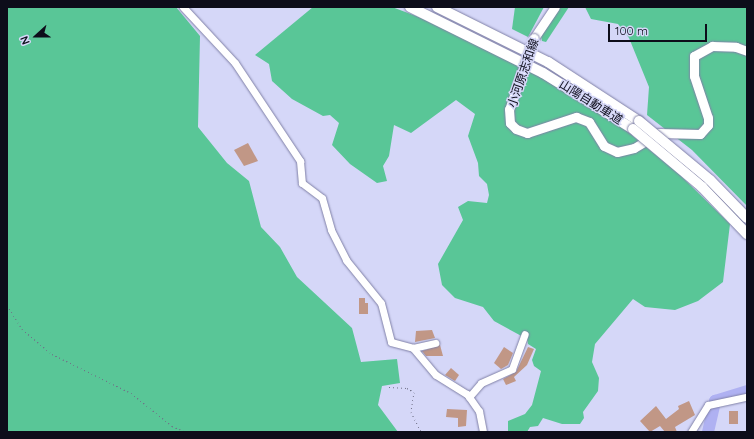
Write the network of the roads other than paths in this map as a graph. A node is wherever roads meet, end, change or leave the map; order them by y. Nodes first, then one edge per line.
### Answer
1 (183, 7) edge
2 (410, 7) edge
3 (437, 7) edge
4 (555, 7) edge
5 (747, 51) edge
6 (636, 125) junction
7 (747, 218) edge
8 (747, 234) edge
9 (526, 334) dead end
10 (435, 343) dead end
11 (413, 348) junction
12 (469, 396) junction
13 (747, 396) edge
14 (693, 431) edge
15 (483, 432) edge

1 - 11 street
2 - 6 highway, 山陽自動車道
3 - 6 highway, 山陽自動車道
4 - 5 main road, 小河原志和線, bridge
6 - 7 highway, 山陽自動車道, bridge
6 - 8 highway, 山陽自動車道, bridge
9 - 12 street
10 - 11 street
11 - 12 street
12 - 15 street
13 - 14 street

